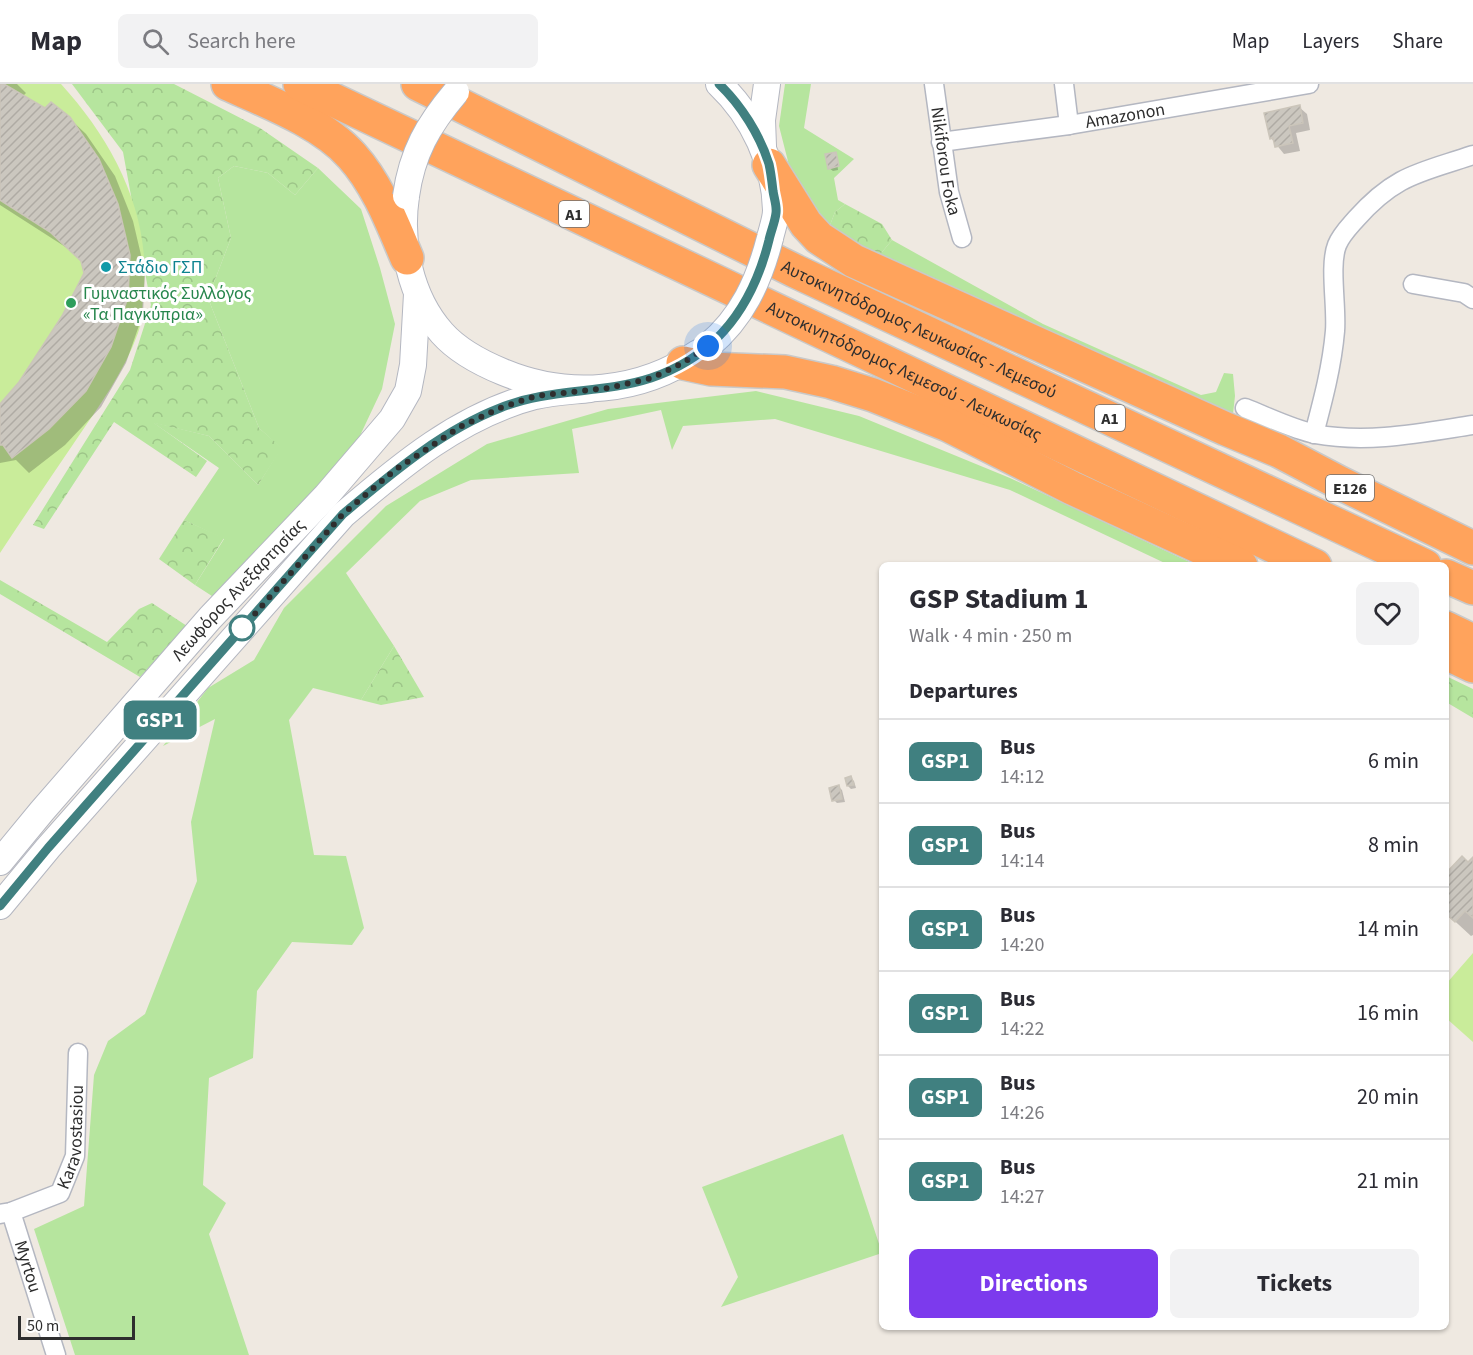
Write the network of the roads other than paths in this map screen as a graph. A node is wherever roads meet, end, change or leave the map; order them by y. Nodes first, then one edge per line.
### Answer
1 (228, 84) edge
2 (300, 84) edge
3 (418, 84) edge
4 (719, 84) edge
5 (767, 84) edge
6 (934, 84) edge
7 (1064, 84) edge
8 (1309, 84) edge
9 (461, 88) edge
10 (1069, 124) junction
11 (941, 142) junction
12 (1473, 154) edge
13 (766, 159) junction
14 (962, 238) dead end
15 (407, 258) junction
16 (1413, 285) dead end
17 (417, 294) junction
18 (1473, 299) edge
19 (695, 354) junction
20 (590, 389) junction
21 (1236, 419) junction
22 (1473, 425) edge
23 (1314, 434) junction
24 (1473, 548) edge
25 (1232, 562) edge
26 (1306, 562) edge
27 (1416, 562) edge
28 (1473, 569) edge
29 (1449, 577) edge
30 (1473, 588) edge
31 (1449, 629) edge
32 (1473, 641) edge
33 (1449, 654) edge
34 (1473, 666) edge
35 (0, 862) edge
36 (0, 906) edge
37 (78, 1053) dead end
38 (6, 1213) edge
39 (56, 1355) edge

1 - 15 highway
2 - 26 highway, Αυτοκινητόδρομος Λεμεσού - Λευκωσίας / A1
3 - 27 highway, Αυτοκινητόδρομος Λευκωσίας - Λεμεσού / A1
4 - 13 main road
5 - 13 main road
6 - 11 street, Nikiforou Foka
7 - 10 street
8 - 10 street, Amazonon
9 - 15 main road, bridge
10 - 11 street, Amazonon
11 - 14 street, Nikiforou Foka
12 - 23 street
13 - 19 main road, bridge
13 - 21 highway
15 - 17 main road
16 - 18 street
17 - 20 main road
17 - 35 main road, Λεωφόρος Ανεξαρτησίας
19 - 20 main road
19 - 25 highway
20 - 36 main road, Λεωφόρος Ανεξαρτησίας
21 - 23 street
21 - 24 highway, E126
21 - 28 highway
22 - 23 street
29 - 30 highway
31 - 32 highway
33 - 34 highway
37 - 38 street, Karavostasiou
38 - 39 street, Myrtou

